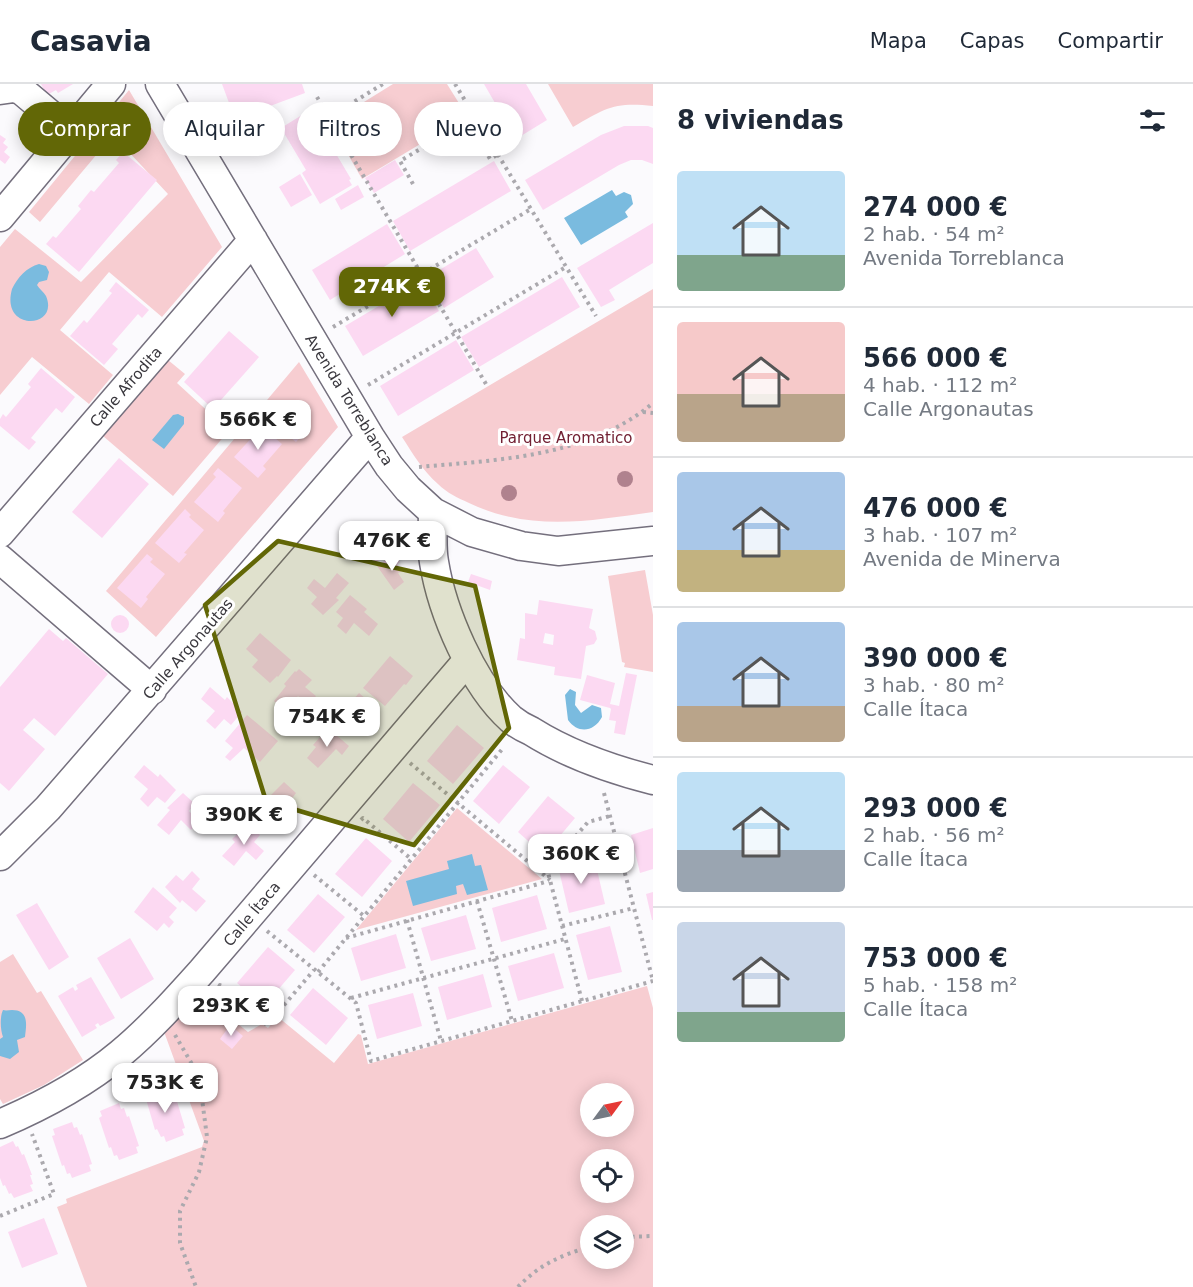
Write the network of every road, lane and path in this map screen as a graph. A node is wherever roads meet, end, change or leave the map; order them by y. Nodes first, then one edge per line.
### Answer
1 (111, 84) edge
2 (160, 84) edge
3 (383, 84) edge
4 (455, 84) edge
5 (0, 90) edge
6 (317, 97) dead end
7 (35, 102) edge
8 (96, 102) edge
9 (320, 102) edge
10 (354, 102) edge
11 (466, 102) edge
12 (414, 153) edge
13 (51, 156) edge
14 (352, 156) edge
15 (498, 156) edge
16 (413, 184) dead end
17 (531, 209) junction
18 (0, 217) edge
19 (253, 240) junction
20 (566, 267) junction
21 (421, 275) junction
22 (596, 316) dead end
23 (333, 327) dead end
24 (456, 333) junction
25 (486, 384) dead end
26 (368, 385) dead end
27 (653, 403) edge
28 (642, 412) junction
29 (653, 413) edge
30 (370, 437) junction
31 (422, 467) dead end
32 (433, 512) junction
33 (0, 533) edge
34 (653, 541) edge
35 (0, 560) edge
36 (467, 661) junction
37 (152, 690) junction
38 (504, 747) dead end
39 (403, 771) dead end
40 (653, 780) edge
41 (604, 793) dead end
42 (458, 803) junction
43 (369, 810) dead end
44 (610, 816) junction
45 (363, 818) junction
46 (356, 826) dead end
47 (0, 855) edge
48 (411, 859) junction
49 (550, 880) junction
50 (308, 882) dead end
51 (477, 901) junction
52 (634, 908) junction
53 (364, 916) junction
54 (407, 920) junction
55 (273, 922) dead end
56 (562, 926) junction
57 (346, 938) junction
58 (565, 939) junction
59 (494, 959) junction
60 (316, 971) junction
61 (228, 976) dead end
62 (424, 979) junction
63 (653, 981) edge
64 (220, 985) junction
65 (214, 992) dead end
66 (350, 998) junction
67 (582, 1001) junction
68 (163, 1013) junction
69 (512, 1021) junction
70 (441, 1041) junction
71 (12, 1119) edge
72 (0, 1216) edge
73 (653, 1236) edge
74 (634, 1237) edge
75 (580, 1249) edge
76 (196, 1287) edge
77 (518, 1287) edge

1 - 8 street
2 - 19 street, Avenida Torreblanca
3 - 10 path
4 - 11 path
5 - 7 street
6 - 9 path
12 - 16 path
13 - 18 street
14 - 21 path
15 - 17 path
17 - 20 path
17 - 21 path
19 - 30 street, Avenida Torreblanca
19 - 33 street, Calle Afrodita
20 - 22 path
20 - 24 path
21 - 23 path
21 - 24 path
24 - 25 path
24 - 26 path
27 - 28 path
28 - 29 path
28 - 31 path
30 - 32 street, Avenida Torreblanca
30 - 37 street, Calle Argonautas
32 - 34 street, Avenida Torreblanca
32 - 36 street
35 - 37 street
36 - 40 street
36 - 68 street, Calle Ítaca
37 - 47 street, Calle Argonautas
38 - 42 path
39 - 42 path
41 - 44 path
42 - 48 path
42 - 49 path
43 - 45 path
44 - 49 path
44 - 52 path
45 - 46 path
45 - 48 path
48 - 53 path
49 - 51 path
49 - 56 path
50 - 53 path
51 - 54 path
51 - 59 path
52 - 56 path
52 - 63 path
53 - 57 path
54 - 57 path
54 - 62 path
55 - 60 path
56 - 58 path
57 - 60 path
58 - 59 path
58 - 67 path
59 - 62 path
59 - 69 path
60 - 64 path
60 - 66 path
61 - 64 path
62 - 66 path
62 - 70 path
63 - 67 path
64 - 65 path
66 - 70 path
67 - 69 path
68 - 71 street, Calle Ítaca
68 - 76 path
69 - 70 path
71 - 72 path
73 - 74 path
75 - 77 path

